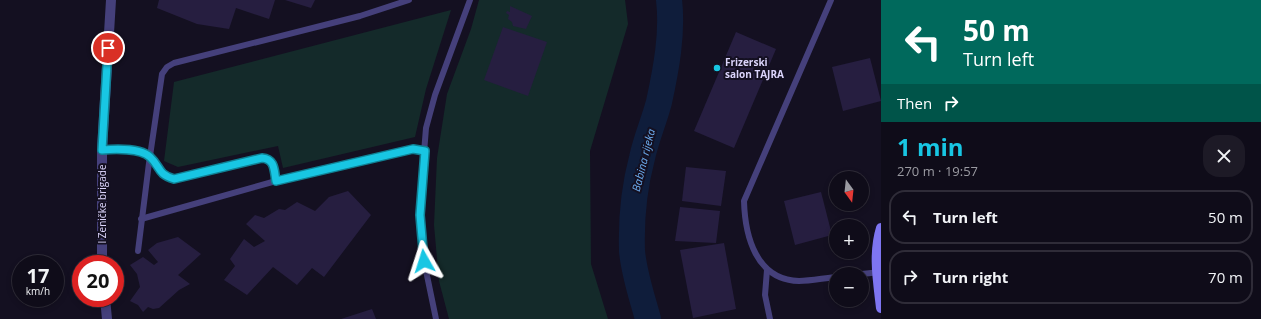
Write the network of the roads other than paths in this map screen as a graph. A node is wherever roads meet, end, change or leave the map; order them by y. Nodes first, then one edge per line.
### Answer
1 (111, 0) edge
2 (410, 0) edge
3 (470, 0) edge
4 (830, 0) edge
5 (102, 150) junction
6 (425, 151) junction
7 (150, 156) junction
8 (276, 181) junction
9 (141, 219) junction
10 (881, 228) edge
11 (138, 251) dead end
12 (102, 255) edge
13 (767, 270) junction
14 (879, 273) edge
15 (869, 274) edge
16 (829, 278) edge
17 (106, 307) edge
18 (881, 308) edge
19 (107, 319) edge
20 (436, 319) edge
21 (770, 319) edge

1 - 5 street, I Zeničke brigade
2 - 7 lane
3 - 6 lane
4 - 13 lane
5 - 7 lane
5 - 12 street, I Zeničke brigade
6 - 8 lane
6 - 20 lane
7 - 8 lane
7 - 9 lane
8 - 9 lane
9 - 11 lane
10 - 14 main road
13 - 16 lane
13 - 21 lane
14 - 15 lane
14 - 18 main road
17 - 19 street

